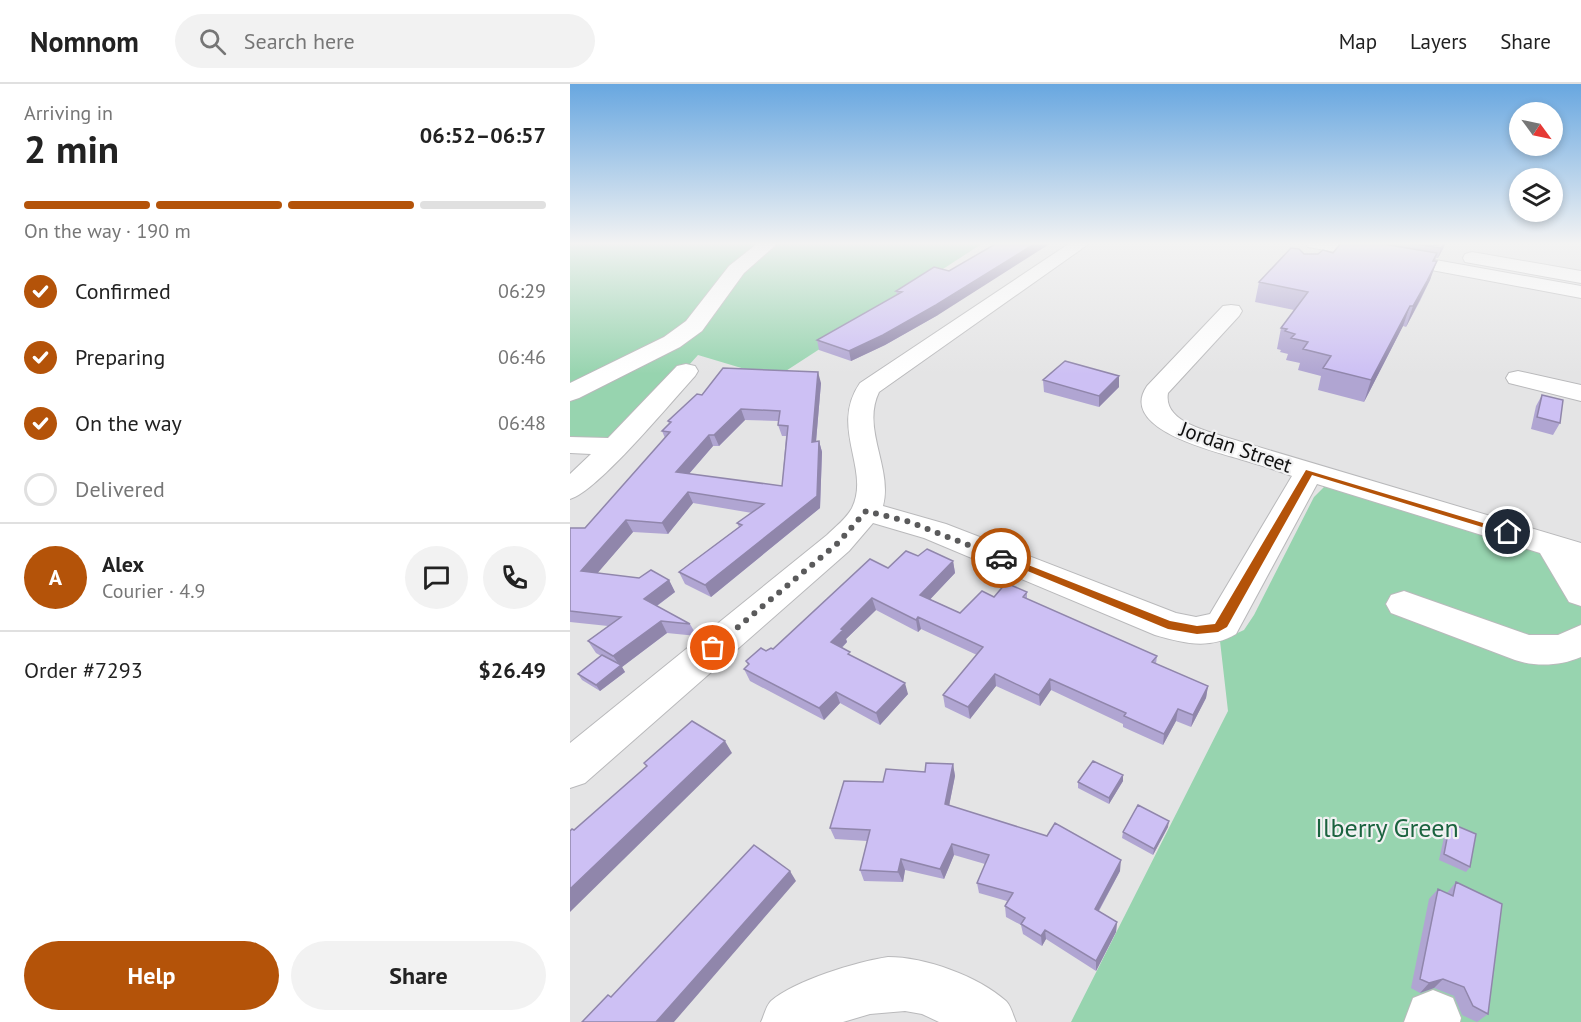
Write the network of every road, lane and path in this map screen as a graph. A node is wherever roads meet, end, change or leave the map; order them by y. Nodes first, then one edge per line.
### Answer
1 (725, 287) edge
2 (1018, 287) edge
3 (1550, 287) edge
4 (1581, 292) edge
5 (1231, 312) dead end
6 (686, 371) dead end
7 (1518, 378) dead end
8 (570, 393) edge
9 (1581, 393) edge
10 (570, 445) edge
11 (615, 447) junction
12 (1310, 472) junction
13 (570, 490) edge
14 (866, 511) junction
15 (1567, 550) edge
16 (1581, 593) edge
17 (1404, 604) dead end
18 (1581, 639) edge
19 (570, 769) edge
20 (789, 1022) edge
21 (988, 1022) edge

1 - 8 street
2 - 14 street
3 - 4 street
5 - 12 street, Jordan Street
6 - 11 street
7 - 9 street
10 - 11 street
11 - 13 street
12 - 14 street
12 - 15 street, Jordan Street
14 - 19 street
15 - 16 street
17 - 18 street
20 - 21 street

